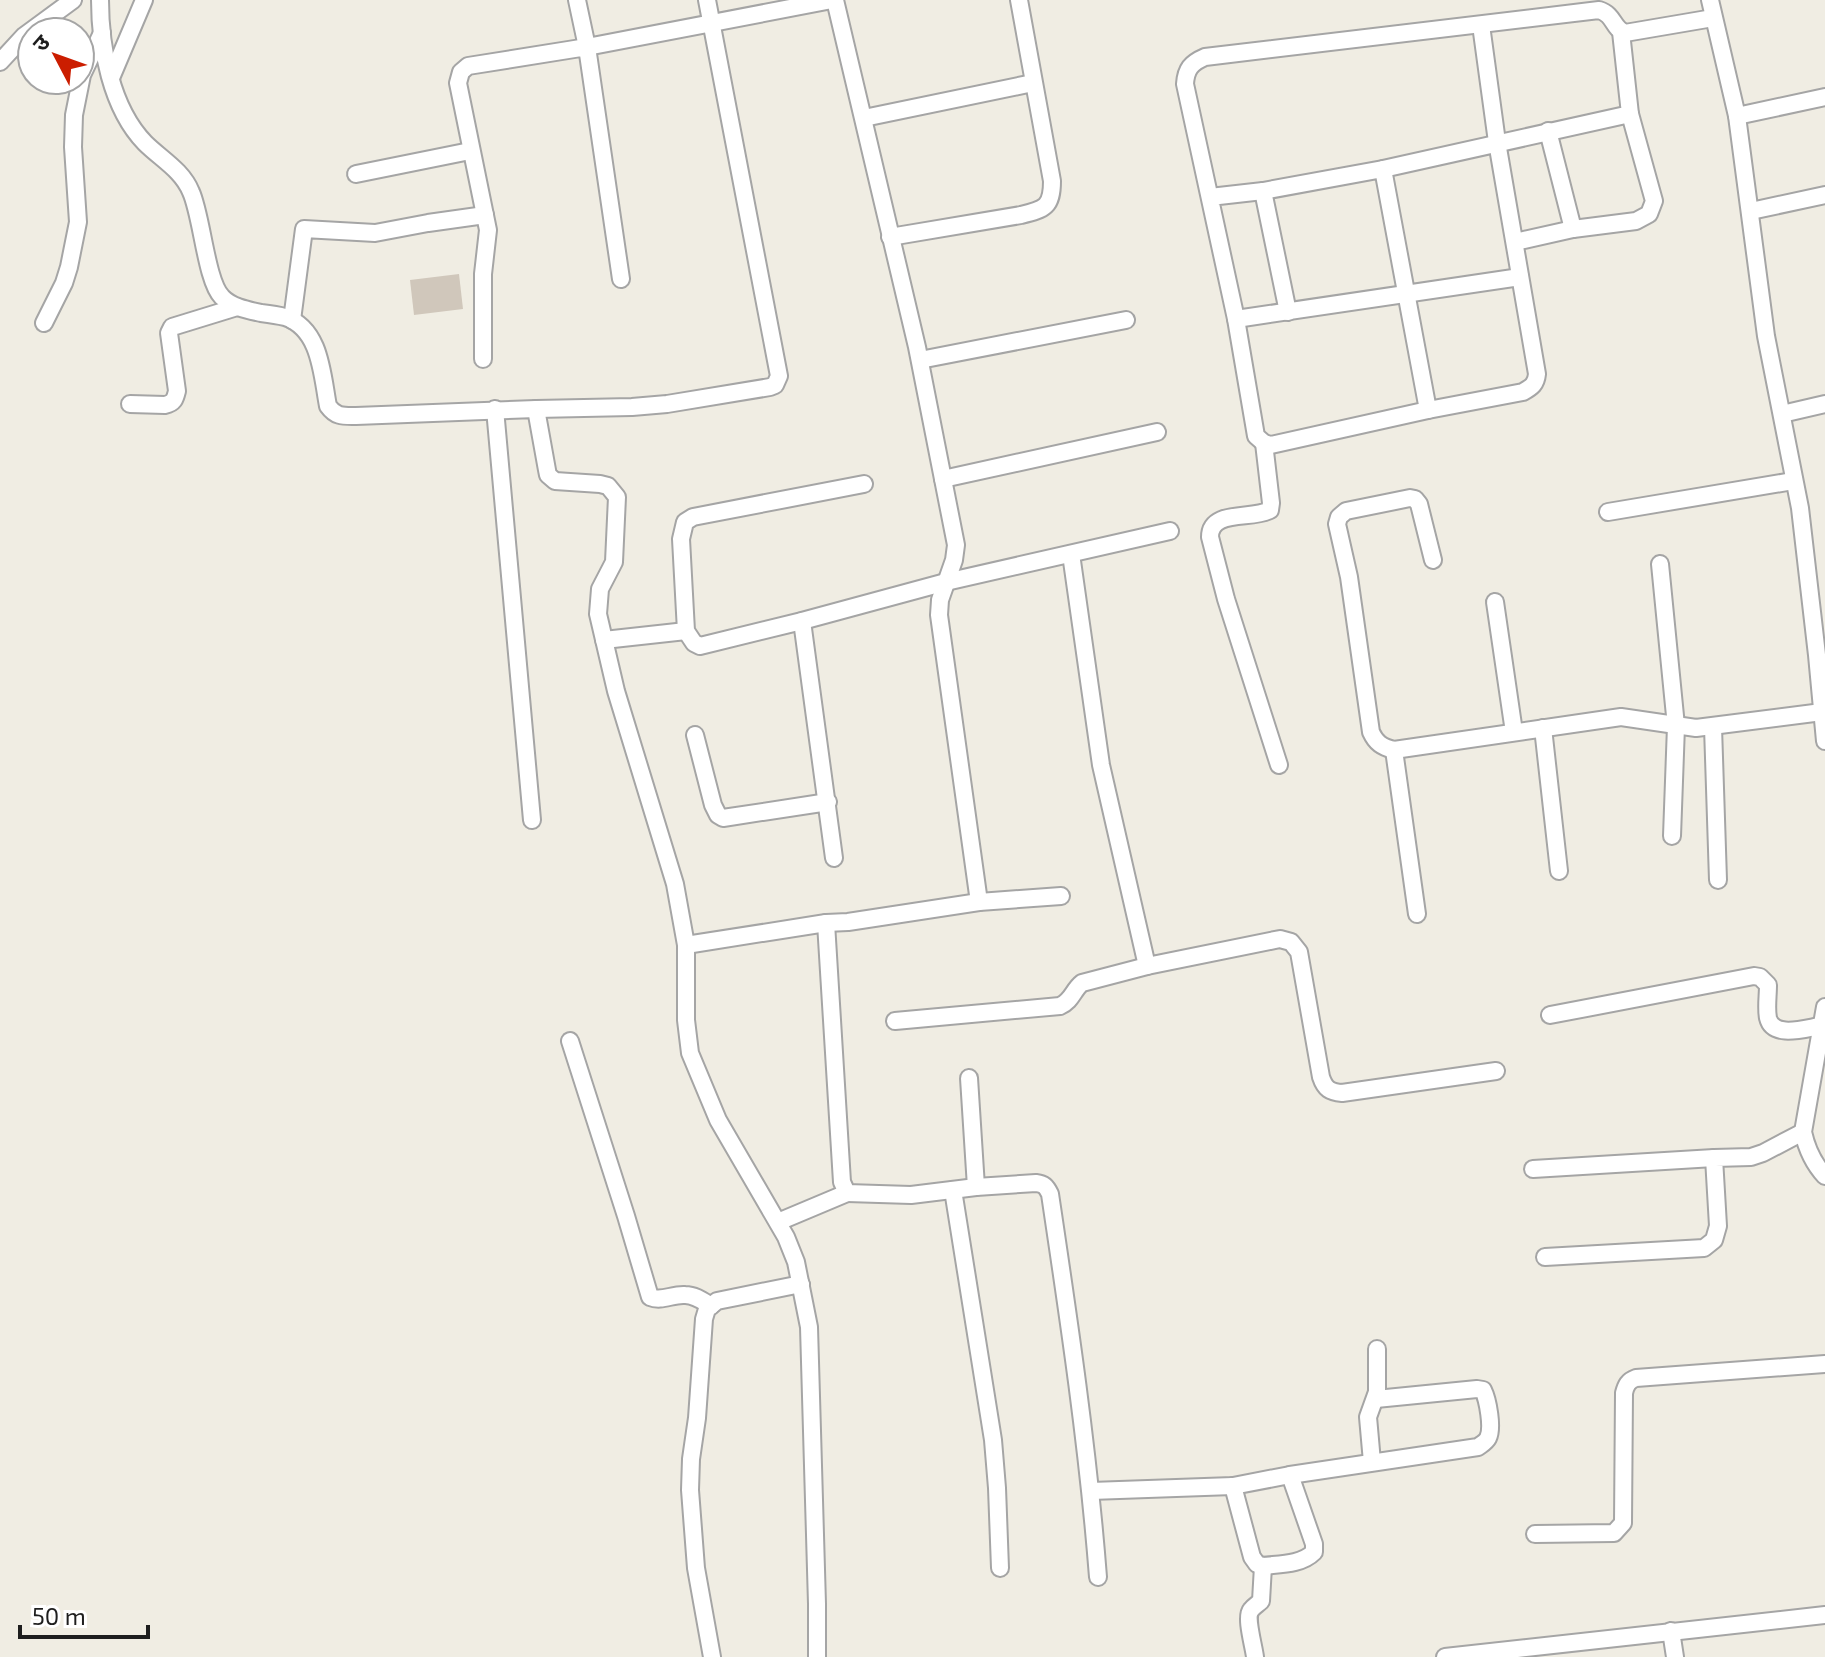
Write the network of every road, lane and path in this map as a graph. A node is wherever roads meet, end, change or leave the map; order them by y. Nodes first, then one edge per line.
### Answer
1 (73, 0) edge
2 (100, 0) edge
3 (144, 0) edge
4 (577, 0) edge
5 (707, 0) edge
6 (834, 0) edge
7 (1019, 0) edge
8 (1710, 0) edge
9 (1713, 18) junction
10 (711, 23) junction
11 (1481, 25) junction
12 (1621, 32) junction
13 (102, 33) junction
14 (587, 47) junction
15 (0, 62) edge
16 (110, 79) junction
17 (1033, 83) junction
18 (1825, 97) edge
19 (1630, 114) junction
20 (1737, 116) junction
21 (864, 118) junction
22 (1548, 131) junction
23 (1497, 142) junction
24 (470, 151) junction
25 (1383, 169) junction
26 (356, 174) dead end
27 (1263, 191) junction
28 (1825, 195) edge
29 (1210, 197) junction
30 (1751, 211) junction
31 (485, 215) junction
32 (1573, 229) junction
33 (890, 237) junction
34 (1515, 242) junction
35 (1520, 277) junction
36 (621, 279) dead end
37 (1408, 295) junction
38 (237, 307) junction
39 (1288, 312) junction
40 (1236, 319) junction
41 (292, 320) junction
42 (1126, 320) dead end
43 (44, 323) dead end
44 (483, 359) dead end
45 (920, 360) junction
46 (130, 404) dead end
47 (1825, 404) edge
48 (495, 409) junction
49 (536, 409) junction
50 (1428, 410) junction
51 (1782, 414) junction
52 (1157, 432) dead end
53 (1264, 443) junction
54 (943, 479) junction
55 (1793, 481) junction
56 (864, 484) dead end
57 (1608, 512) dead end
58 (1170, 531) dead end
59 (1071, 554) junction
60 (1433, 560) dead end
61 (1660, 564) dead end
62 (946, 582) junction
63 (1495, 602) dead end
64 (802, 621) junction
65 (686, 631) junction
66 (604, 640) junction
67 (1821, 656) edge
68 (1822, 712) junction
69 (1676, 726) junction
70 (1713, 727) junction
71 (1543, 728) junction
72 (1514, 732) junction
73 (695, 735) dead end
74 (1825, 741) edge
75 (1394, 750) junction
76 (1279, 765) dead end
77 (828, 802) junction
78 (532, 820) dead end
79 (1672, 836) dead end
80 (834, 858) dead end
81 (1559, 871) dead end
82 (1718, 880) dead end
83 (1061, 896) dead end
84 (979, 902) junction
85 (1417, 914) dead end
86 (826, 923) junction
87 (686, 945) junction
88 (1147, 966) junction
89 (1825, 1007) edge
90 (1550, 1015) dead end
91 (895, 1021) dead end
92 (1821, 1026) junction
93 (570, 1041) dead end
94 (1496, 1071) dead end
95 (969, 1078) dead end
96 (1803, 1132) junction
97 (1714, 1158) junction
98 (1533, 1169) dead end
99 (1825, 1176) edge
100 (976, 1187) junction
101 (953, 1190) junction
102 (847, 1193) junction
103 (778, 1222) junction
104 (1545, 1257) dead end
105 (801, 1284) junction
106 (711, 1306) junction
107 (1377, 1349) dead end
108 (1825, 1364) edge
109 (1376, 1399) junction
110 (1372, 1462) junction
111 (1290, 1475) junction
112 (1233, 1486) junction
113 (1091, 1491) junction
114 (1535, 1534) dead end
115 (1263, 1566) junction
116 (1000, 1568) dead end
117 (1098, 1577) dead end
118 (1825, 1615) edge
119 (1671, 1631) junction
120 (712, 1657) edge
121 (817, 1657) edge
122 (1255, 1657) edge
123 (1445, 1657) edge
124 (1675, 1657) edge

1 - 15 street
2 - 13 street
3 - 16 street
4 - 14 street
5 - 10 street
6 - 10 street
6 - 21 street
7 - 17 street
8 - 9 street
9 - 12 street
9 - 20 street
10 - 14 street
10 - 49 street
11 - 12 street
11 - 23 street
11 - 29 street
12 - 19 street
13 - 16 street
13 - 43 street
14 - 24 street
14 - 36 street
16 - 38 street
17 - 21 street
17 - 33 street
18 - 20 street
19 - 22 street
19 - 32 street
20 - 30 street
21 - 33 street
22 - 23 street
22 - 32 street
23 - 25 street
23 - 34 street
24 - 26 street
24 - 31 street
25 - 27 street
25 - 37 street
27 - 29 street
27 - 39 street
28 - 30 street
29 - 40 street
30 - 51 street
31 - 41 street
31 - 44 street
32 - 34 street
33 - 45 street
34 - 35 street
35 - 37 street
35 - 50 street
37 - 39 street
37 - 50 street
38 - 41 street
38 - 46 street
39 - 40 street
40 - 53 street
41 - 48 street
42 - 45 street
45 - 54 street
47 - 51 street
48 - 49 street
48 - 78 street
49 - 66 street
50 - 53 street
51 - 55 street
52 - 54 street
53 - 76 street
54 - 62 street
55 - 57 street
55 - 67 street
56 - 65 street
58 - 59 street
59 - 62 street
59 - 88 street
60 - 75 street
61 - 69 street
62 - 64 street
62 - 84 street
63 - 72 street
64 - 65 street
64 - 77 street
65 - 66 street
66 - 87 street
67 - 68 street
68 - 70 street
68 - 74 street
69 - 70 street
69 - 71 street
69 - 79 street
70 - 82 street
71 - 72 street
71 - 81 street
72 - 75 street
73 - 77 street
75 - 85 street
77 - 80 street
83 - 84 street
84 - 86 street
86 - 87 street
86 - 102 street
87 - 103 street
88 - 91 street
88 - 94 street
89 - 92 street
90 - 92 street
92 - 96 street
93 - 106 street
95 - 100 street
96 - 97 street
96 - 99 street
97 - 98 street
97 - 104 street
100 - 101 street
100 - 113 street
101 - 102 street
101 - 116 street
102 - 103 street
103 - 105 street
105 - 106 street
105 - 121 street
106 - 120 street
107 - 109 street
108 - 114 street
109 - 110 street
109 - 110 street
110 - 111 street
111 - 112 street
111 - 115 street
112 - 113 street
112 - 115 street
113 - 117 street
115 - 122 street
118 - 119 street
119 - 123 street
119 - 124 street

